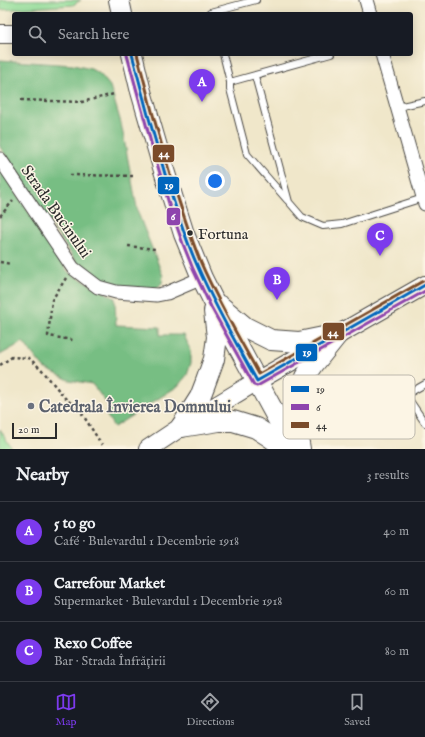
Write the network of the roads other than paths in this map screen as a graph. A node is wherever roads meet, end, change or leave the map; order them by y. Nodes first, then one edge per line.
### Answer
1 (119, 0) edge
2 (256, 0) edge
3 (366, 0) edge
4 (122, 12) edge
5 (211, 12) edge
6 (369, 12) edge
7 (0, 34) edge
8 (12, 34) edge
9 (132, 56) edge
10 (224, 56) edge
11 (324, 56) edge
12 (383, 56) edge
13 (255, 76) junction
14 (230, 82) junction
15 (425, 101) edge
16 (397, 107) junction
17 (0, 158) edge
18 (424, 201) edge
19 (289, 202) junction
20 (202, 278) junction
21 (425, 285) edge
22 (212, 300) junction
23 (338, 334) junction
24 (306, 375) edge
25 (257, 381) junction
26 (425, 384) edge
27 (415, 390) edge
28 (415, 408) edge
29 (425, 423) edge
30 (181, 427) junction
31 (283, 429) edge
32 (289, 439) edge
33 (298, 439) edge
34 (148, 449) edge
35 (286, 449) edge
36 (294, 449) edge
37 (300, 449) edge

1 - 4 main road
2 - 5 lane
3 - 6 street
7 - 8 street
9 - 20 main road
10 - 14 lane
11 - 13 lane
12 - 16 street
13 - 14 lane
13 - 19 lane
14 - 19 lane
15 - 16 lane
16 - 18 street
17 - 20 street, Strada Bucinului
18 - 19 lane
20 - 22 main road
21 - 23 street
22 - 23 main road
22 - 25 main road
22 - 30 main road
23 - 24 main road
23 - 25 street
25 - 30 street
25 - 31 main road
26 - 27 lane
28 - 29 lane
30 - 34 street
30 - 35 main road
32 - 36 main road
33 - 37 main road

